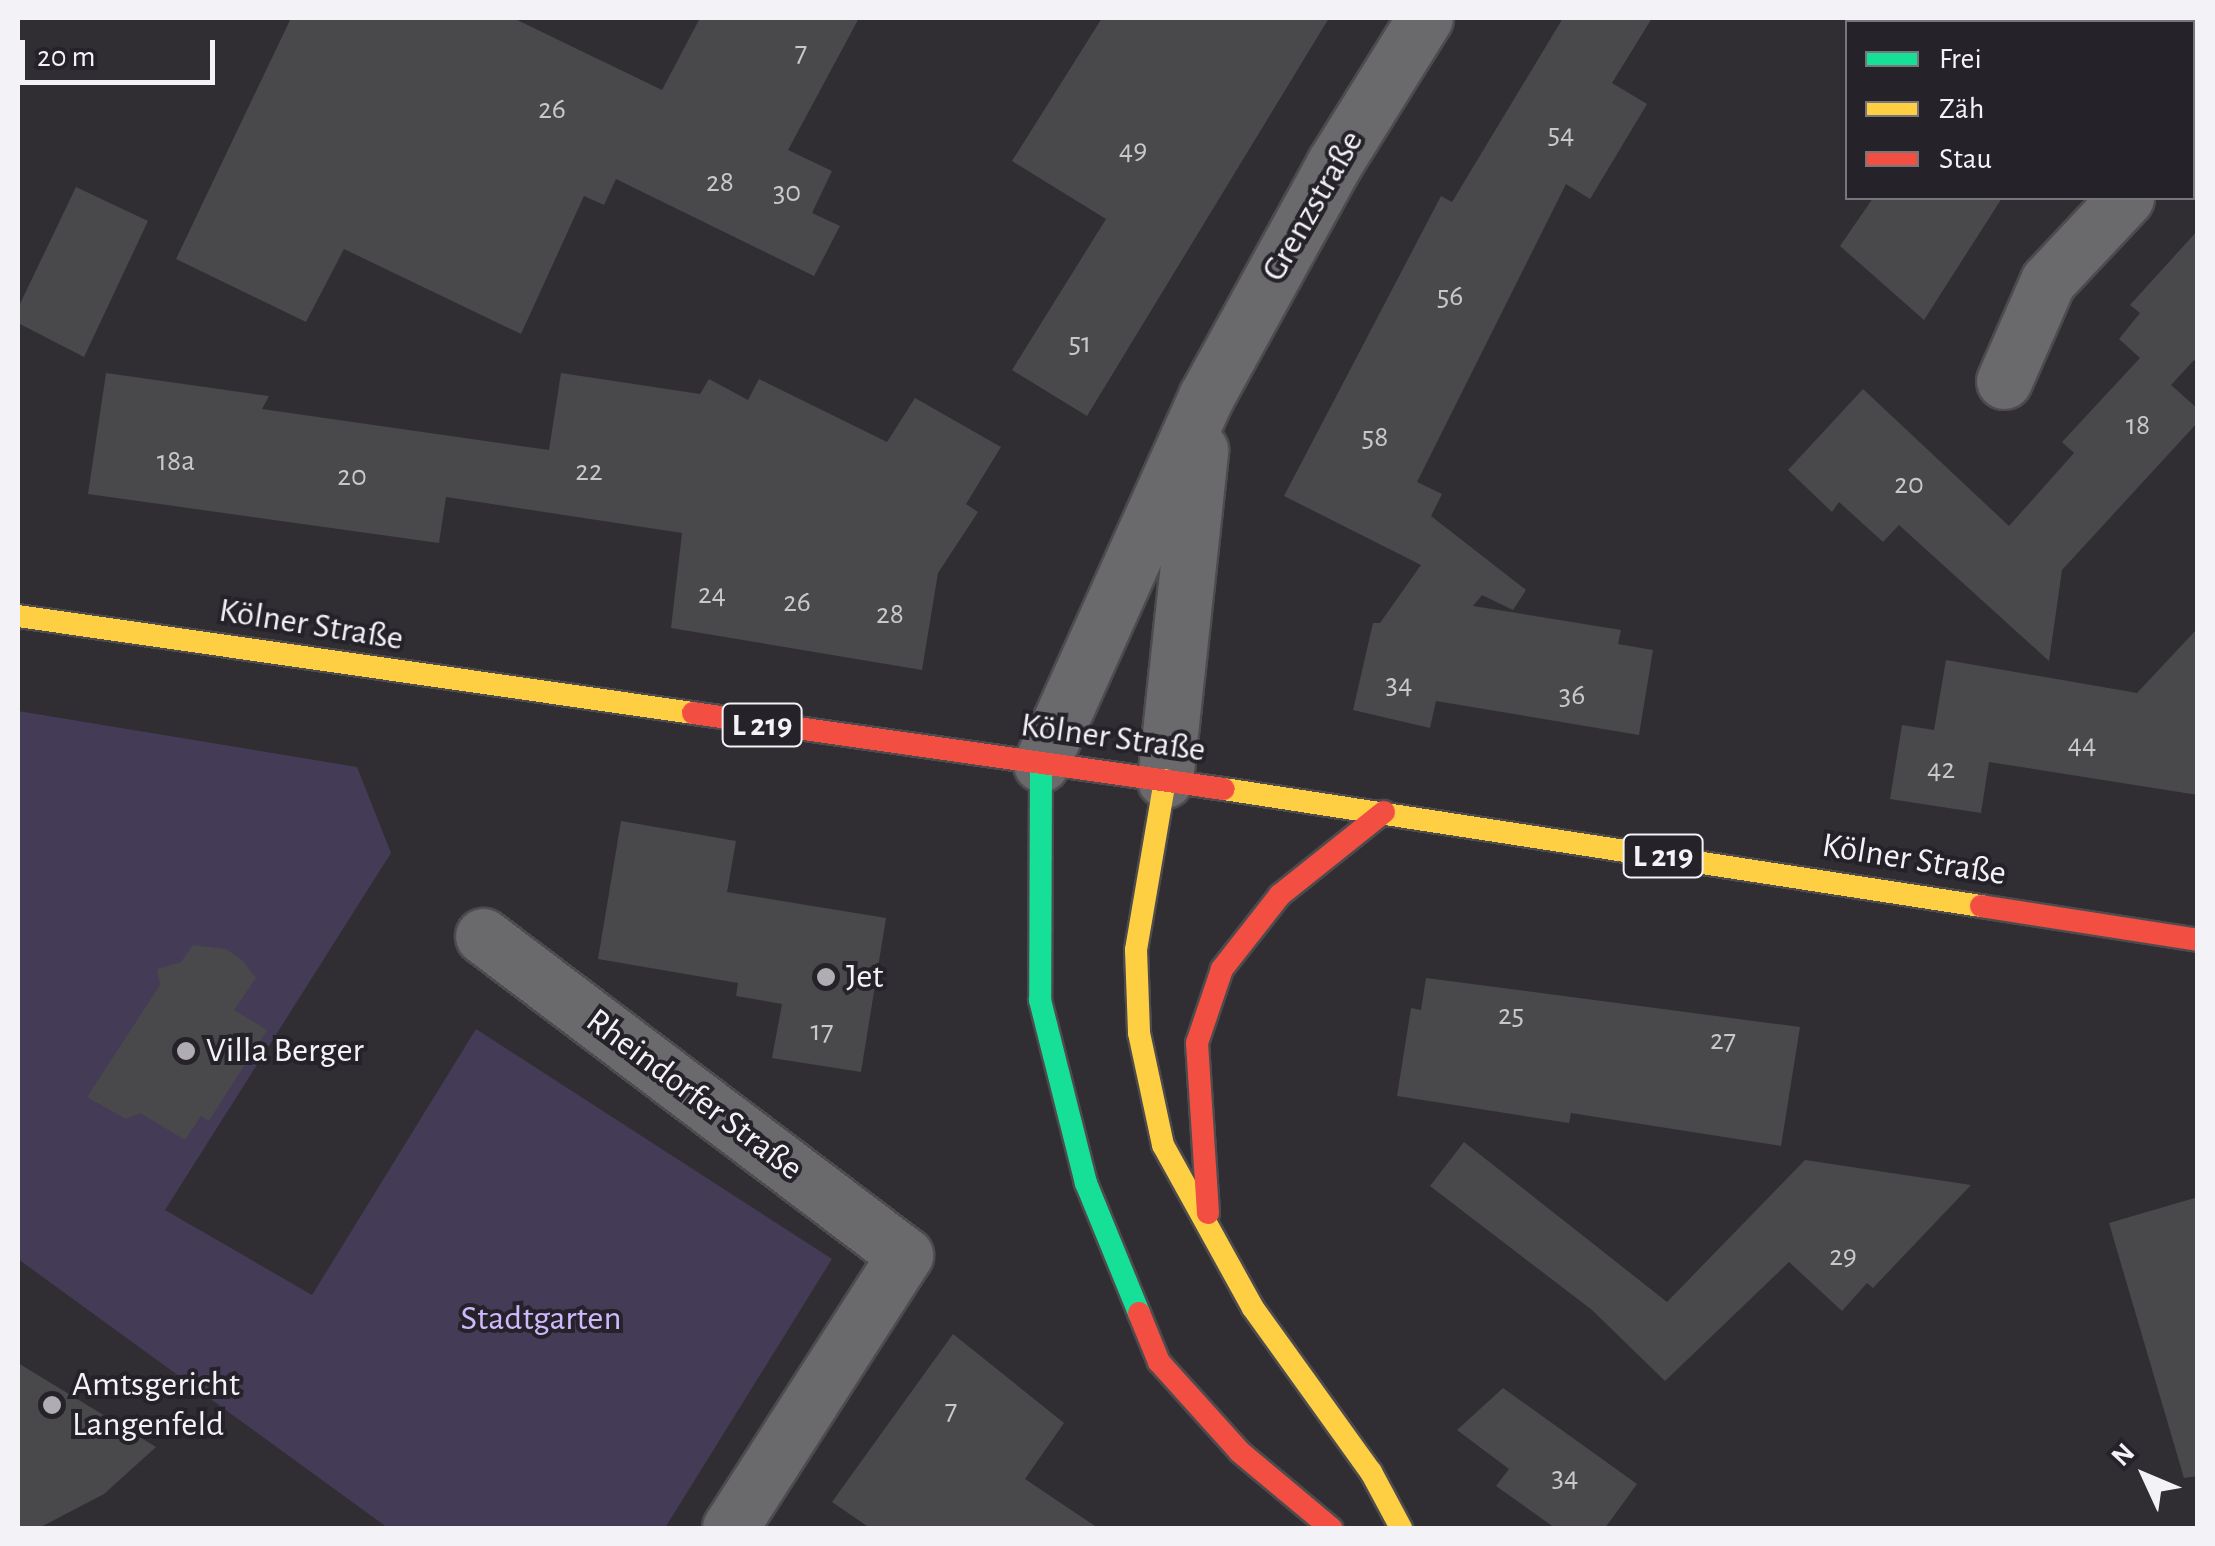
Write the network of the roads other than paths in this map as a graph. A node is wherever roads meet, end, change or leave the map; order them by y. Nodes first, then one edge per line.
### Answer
1 (1425, 18) edge
2 (2124, 200) edge
3 (2004, 381) dead end
4 (1206, 398) junction
5 (18, 616) edge
6 (1041, 764) junction
7 (1165, 780) junction
8 (1384, 812) junction
9 (483, 936) dead end
10 (2198, 940) edge
11 (1209, 1231) junction
12 (730, 1528) edge
13 (1331, 1528) edge
14 (1400, 1528) edge

1 - 4 street, Grenzstraße
2 - 3 street
4 - 6 street, Grenzstraße
4 - 7 street, Grenzstraße
5 - 6 main road, Kölner Straße / L 219
6 - 7 main road, Kölner Straße / L 219
6 - 13 main road
7 - 8 main road, Kölner Straße / L 219
7 - 11 main road
8 - 10 main road, Kölner Straße / L 219
8 - 11 main road
9 - 12 street, Rheindorfer Straße
11 - 14 main road

